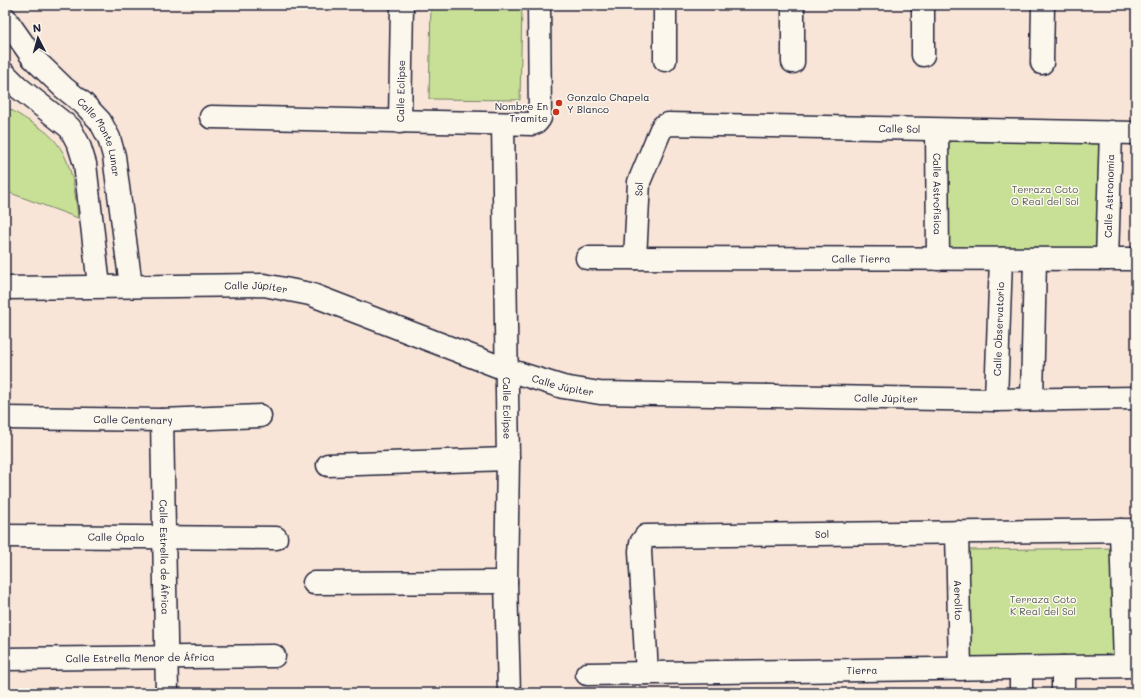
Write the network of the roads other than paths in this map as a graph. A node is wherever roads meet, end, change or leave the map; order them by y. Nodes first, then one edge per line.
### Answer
1 (402, 5) edge
2 (538, 5) edge
3 (665, 5) edge
4 (793, 5) edge
5 (923, 5) edge
6 (1043, 5) edge
7 (5, 18) edge
8 (923, 55) dead end
9 (665, 60) dead end
10 (793, 62) dead end
11 (1042, 63) dead end
12 (5, 74) edge
13 (211, 117) dead end
14 (400, 122) junction
15 (503, 124) junction
16 (663, 126) joint
17 (937, 130) junction
18 (1111, 132) junction
19 (1136, 133) edge
20 (587, 258) dead end
21 (635, 258) junction
22 (938, 259) junction
23 (1001, 259) junction
24 (1035, 259) junction
25 (1107, 259) junction
26 (1136, 259) edge
27 (99, 286) junction
28 (131, 286) junction
29 (5, 288) edge
30 (505, 369) junction
31 (1136, 398) edge
32 (1032, 399) junction
33 (996, 400) junction
34 (260, 416) dead end
35 (5, 418) edge
36 (162, 420) junction
37 (508, 459) junction
38 (328, 465) dead end
39 (1129, 530) edge
40 (957, 532) junction
41 (5, 536) edge
42 (165, 537) junction
43 (276, 538) dead end
44 (506, 582) junction
45 (314, 583) dead end
46 (274, 656) dead end
47 (167, 658) junction
48 (5, 659) edge
49 (1130, 666) edge
50 (1063, 667) junction
51 (960, 668) junction
52 (1021, 668) junction
53 (647, 673) junction
54 (587, 674) dead end
55 (167, 693) edge
56 (509, 693) edge
57 (1021, 693) edge
58 (1063, 693) edge

1 - 14 street, Calle Eclipse
2 - 15 street, Calle Eclipse
3 - 9 street
4 - 10 street
5 - 8 street
6 - 11 street
7 - 28 street, Calle Monte Lunar
12 - 27 street, Calle Monte Lunar
13 - 14 street
14 - 15 street, Calle Eclipse
15 - 30 street, Calle Eclipse
16 - 17 street, Calle Sol
16 - 21 street, Sol
17 - 18 street, Calle Sol
17 - 22 street, Calle Astrofísica
18 - 19 street, Calle Sol
18 - 25 street, Calle Astronomía
20 - 21 street, Calle Tierra
21 - 22 street, Calle Tierra
22 - 23 street, Calle Tierra
23 - 24 street, Calle Tierra
23 - 33 street, Calle Observatorio
24 - 25 street, Calle Tierra
24 - 32 street
25 - 26 street, Calle Tierra
27 - 28 street, Calle Júpiter
27 - 29 street, Calle Júpiter
28 - 30 street, Calle Júpiter
30 - 33 street, Calle Júpiter
30 - 37 street, Calle Eclipse
31 - 32 street, Calle Júpiter
32 - 33 street, Calle Júpiter
34 - 36 street, Calle Centenary
35 - 36 street, Calle Centenary
36 - 42 street, Calle Estrella de África
37 - 38 street
37 - 44 street, Calle Eclipse
39 - 40 street, Sol
39 - 49 street
40 - 51 street, Aerolito
40 - 53 street, Sol
41 - 42 street, Calle Ópalo
42 - 43 street, Calle Ópalo
42 - 47 street, Calle Estrella de África
44 - 45 street
44 - 56 street, Calle Eclipse
46 - 47 street, Calle Estrella Menor de África
47 - 48 street, Calle Estrella Menor de África
47 - 55 street, Calle Estrella de África
49 - 50 street, Tierra
50 - 52 street, Tierra
50 - 58 street
51 - 52 street, Tierra
51 - 53 street, Tierra
52 - 57 street
53 - 54 street, Tierra

